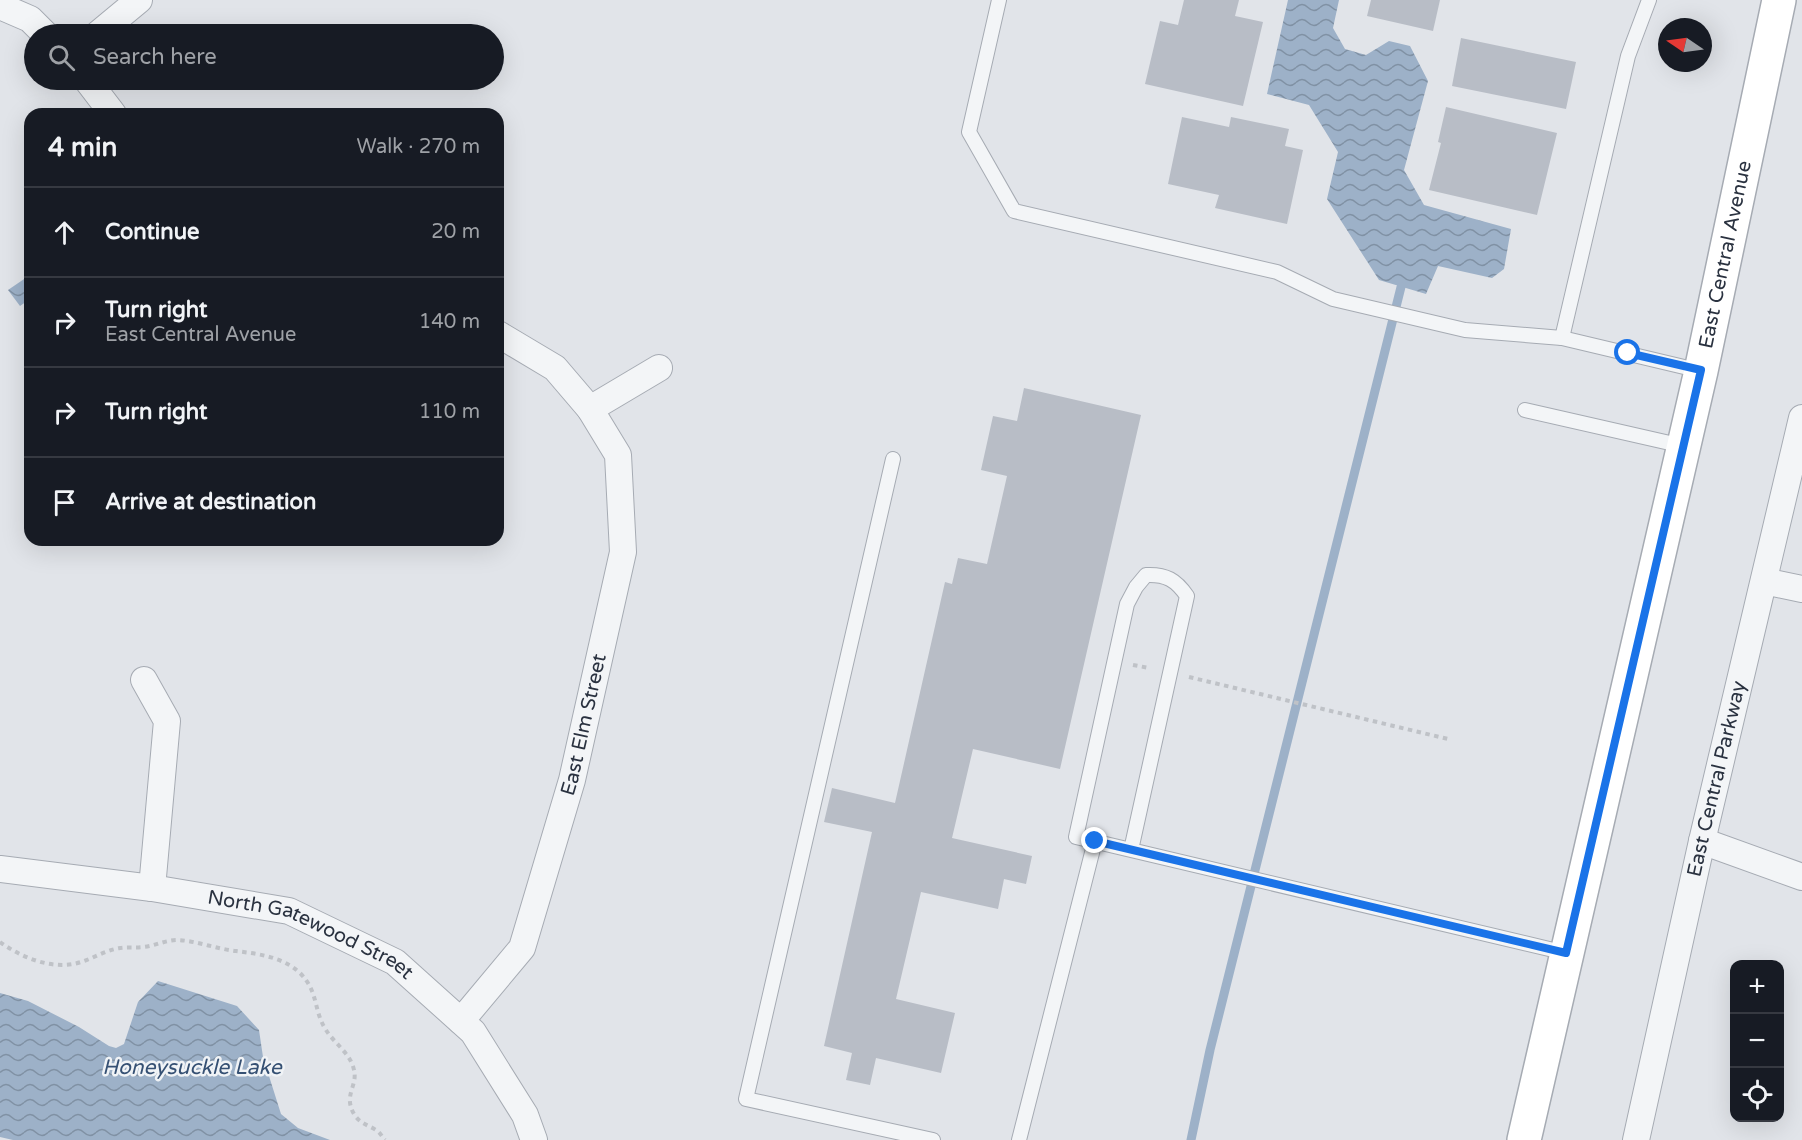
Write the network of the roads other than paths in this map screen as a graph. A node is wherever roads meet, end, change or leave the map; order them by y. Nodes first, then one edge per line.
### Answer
1 (139, 0) edge
2 (999, 0) edge
3 (1649, 0) edge
4 (1779, 0) edge
5 (0, 6) edge
6 (35, 24) edge
7 (110, 24) edge
8 (95, 90) edge
9 (108, 108) edge
10 (504, 338) edge
11 (1562, 338) junction
12 (659, 368) dead end
13 (1701, 370) junction
14 (590, 410) junction
15 (1525, 410) dead end
16 (1802, 418) edge
17 (1683, 446) junction
18 (893, 459) dead end
19 (1764, 581) junction
20 (1802, 590) edge
21 (144, 680) dead end
22 (1095, 841) junction
23 (1702, 841) junction
24 (1131, 850) junction
25 (0, 869) edge
26 (1802, 877) edge
27 (152, 888) junction
28 (1566, 953) junction
29 (461, 1021) junction
30 (534, 1140) edge
31 (933, 1140) edge
32 (1019, 1140) edge
33 (1524, 1140) edge
34 (1636, 1140) edge

1 - 7 street
2 - 11 lane
3 - 11 lane
4 - 13 main road, East Central Avenue
5 - 6 street
8 - 9 street
10 - 14 street, East Elm Street
11 - 13 lane
12 - 14 street
13 - 17 main road, East Central Avenue
14 - 29 street, East Elm Street
15 - 17 lane
16 - 19 street, East Central Parkway
17 - 28 main road, East Central Avenue
18 - 31 lane
19 - 20 street
19 - 23 street, East Central Parkway
21 - 27 street
22 - 24 lane
22 - 24 lane
22 - 32 lane
23 - 26 street
23 - 34 street, East Central Parkway
24 - 28 lane
25 - 27 street, North Gatewood Street
27 - 29 street, North Gatewood Street
28 - 33 main road, East Central Avenue
29 - 30 street, North Gatewood Street

